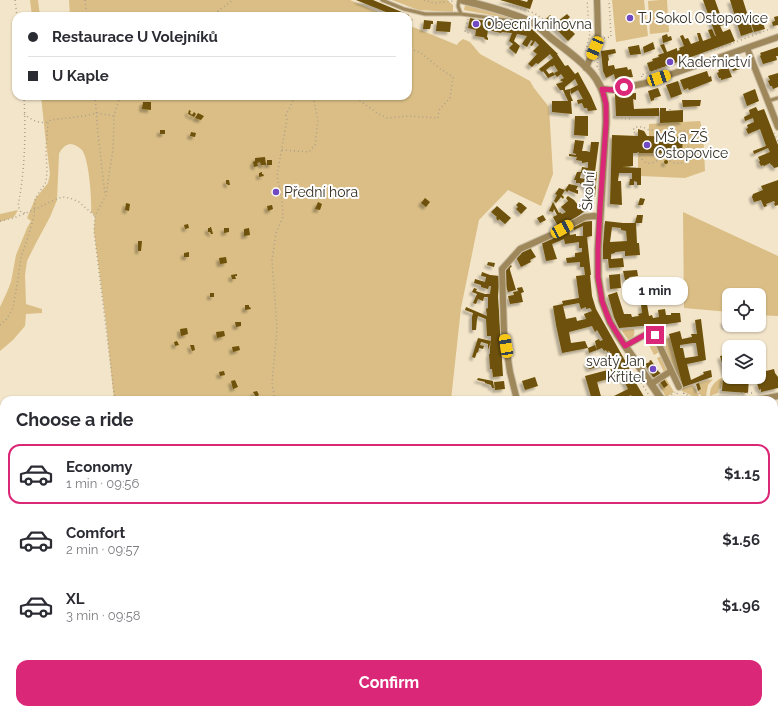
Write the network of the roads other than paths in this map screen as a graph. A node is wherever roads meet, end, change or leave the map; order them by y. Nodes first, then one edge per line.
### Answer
1 (382, 0) edge
2 (459, 0) edge
3 (597, 0) edge
4 (461, 14) junction
5 (519, 18) junction
6 (778, 37) edge
7 (747, 48) junction
8 (586, 68) junction
9 (602, 89) junction
10 (778, 98) edge
11 (768, 102) junction
12 (778, 127) edge
13 (599, 217) junction
14 (625, 346) junction
15 (671, 371) junction
16 (654, 382) dead end
17 (679, 387) road end
18 (516, 396) edge
19 (662, 396) edge

1 - 4 lane
2 - 4 lane
2 - 5 street, Školní
3 - 8 street
4 - 5 lane
5 - 8 street, Školní
6 - 7 street
7 - 9 street
7 - 11 street
8 - 9 street, Školní
9 - 13 street, Školní
10 - 11 lane
11 - 12 street
13 - 14 street, Školní
13 - 18 street
14 - 15 street
14 - 19 street, Školní
15 - 16 street
15 - 17 street

